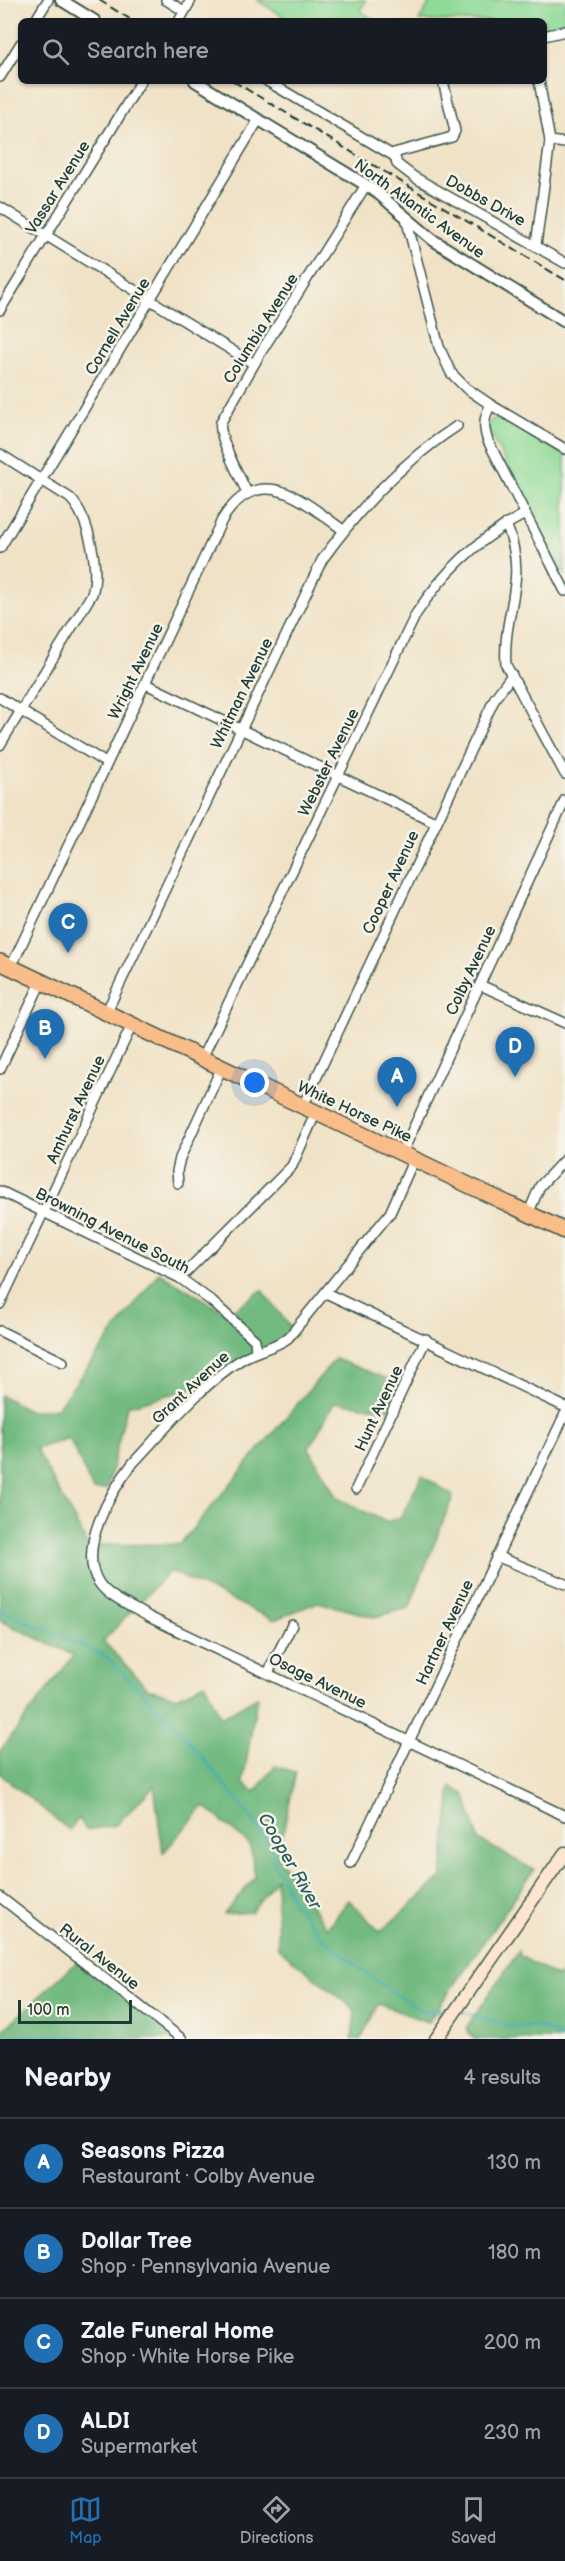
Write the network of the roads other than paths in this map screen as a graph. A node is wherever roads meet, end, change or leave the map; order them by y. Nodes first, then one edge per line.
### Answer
1 (48, 0) edge
2 (61, 0) edge
3 (166, 0) edge
4 (191, 0) edge
5 (184, 11) junction
6 (36, 18) edge
7 (90, 18) edge
8 (180, 18) edge
9 (565, 30) edge
10 (547, 35) edge
11 (18, 48) edge
12 (0, 77) edge
13 (139, 84) edge
14 (200, 84) edge
15 (272, 84) edge
16 (444, 84) edge
17 (540, 84) edge
18 (259, 119) junction
19 (550, 141) junction
20 (565, 143) edge
21 (394, 158) junction
22 (366, 185) junction
23 (0, 207) edge
24 (406, 218) junction
25 (46, 234) junction
26 (433, 240) junction
27 (537, 245) junction
28 (415, 249) junction
29 (565, 263) edge
30 (150, 299) junction
31 (0, 310) edge
32 (565, 322) edge
33 (254, 364) junction
34 (491, 405) junction
35 (457, 426) dead end
36 (565, 449) edge
37 (0, 454) edge
38 (41, 480) junction
39 (248, 493) junction
40 (525, 514) junction
41 (506, 524) junction
42 (344, 530) junction
43 (0, 548) edge
44 (565, 591) edge
45 (512, 675) junction
46 (146, 684) junction
47 (0, 698) edge
48 (21, 711) junction
49 (240, 729) junction
50 (0, 746) edge
51 (106, 762) junction
52 (565, 774) edge
53 (338, 777) junction
54 (565, 800) edge
55 (435, 822) junction
56 (5, 964) edge
57 (41, 982) junction
58 (480, 985) junction
59 (106, 1013) junction
60 (565, 1023) edge
61 (132, 1025) junction
62 (202, 1058) junction
63 (222, 1067) junction
64 (0, 1069) edge
65 (309, 1109) junction
66 (408, 1156) junction
67 (565, 1159) edge
68 (178, 1183) dead end
69 (0, 1191) edge
70 (44, 1212) junction
71 (528, 1214) junction
72 (565, 1231) edge
73 (180, 1278) junction
74 (326, 1293) junction
75 (0, 1304) edge
76 (0, 1331) edge
77 (426, 1339) junction
78 (256, 1352) junction
79 (63, 1362) dead end
80 (565, 1407) edge
81 (565, 1414) edge
82 (356, 1489) dead end
83 (91, 1544) joint
84 (496, 1556) junction
85 (565, 1584) edge
86 (292, 1625) dead end
87 (268, 1673) junction
88 (409, 1740) junction
89 (565, 1816) edge
90 (565, 1853) edge
91 (351, 1863) dead end
92 (0, 1897) edge
93 (182, 2039) edge
94 (436, 2039) edge

1 - 6 street
2 - 7 street
3 - 5 street
4 - 5 street
5 - 8 street
9 - 10 street
11 - 12 street
13 - 25 street, Vassar Avenue
14 - 18 street, North Atlantic Avenue
15 - 21 street, Dobbs Drive
16 - 21 street
17 - 19 street
18 - 22 street, North Atlantic Avenue
18 - 30 street, Cornell Avenue
19 - 20 street
19 - 27 street
21 - 27 street, Dobbs Drive
22 - 24 street, North Atlantic Avenue
22 - 33 street, Columbia Avenue
23 - 25 street
24 - 26 street, North Atlantic Avenue
24 - 28 street
25 - 30 street
25 - 31 street, Vassar Avenue
26 - 28 street
26 - 32 street, North Atlantic Avenue
27 - 29 street, Dobbs Drive
28 - 34 street
30 - 33 street
30 - 38 street, Cornell Avenue
33 - 39 street, Columbia Avenue
34 - 36 street
34 - 40 street
35 - 42 street, Whitman Avenue
37 - 38 street
38 - 43 street, Cornell Avenue
38 - 48 street
39 - 42 street
39 - 46 street, Wright Avenue
40 - 41 street, Webster Avenue
40 - 44 street
41 - 45 street
41 - 53 street, Webster Avenue
42 - 49 street, Whitman Avenue
45 - 52 street
45 - 55 street, Cooper Avenue
46 - 49 street
46 - 51 street, Wright Avenue
47 - 48 street
48 - 50 street
48 - 51 street
49 - 53 street
49 - 59 street, Whitman Avenue
51 - 56 street, Wright Avenue
53 - 55 street
53 - 62 street, Webster Avenue
54 - 58 street, Colby Avenue
55 - 65 street, Cooper Avenue
56 - 57 highway, White Horse Pike
57 - 59 highway, White Horse Pike
57 - 64 street
58 - 60 street
58 - 66 street, Colby Avenue
59 - 61 highway, White Horse Pike
61 - 62 highway, White Horse Pike
61 - 70 street, Amhurst Avenue
62 - 63 highway, White Horse Pike
63 - 65 highway, White Horse Pike
63 - 68 street
65 - 66 highway, White Horse Pike
65 - 73 street, Cooper Avenue
66 - 71 highway, White Horse Pike
66 - 74 street, Grant Avenue
67 - 71 street
69 - 70 street, Browning Avenue South
70 - 73 street, Browning Avenue South
70 - 75 street, Amhurst Avenue
71 - 72 highway, White Horse Pike
73 - 78 street, Browning Avenue South
74 - 77 street
74 - 78 street, Grant Avenue
76 - 79 street
77 - 80 street
77 - 82 street, Hunt Avenue
78 - 83 street, Grant Avenue
81 - 84 street, Hartner Avenue
83 - 87 street, Osage Avenue
84 - 85 street
84 - 88 street, Hartner Avenue
86 - 87 street
87 - 88 street, Osage Avenue
88 - 89 street, Osage Avenue
88 - 91 street, Hartner Avenue
90 - 94 main road
92 - 93 street, Rural Avenue

